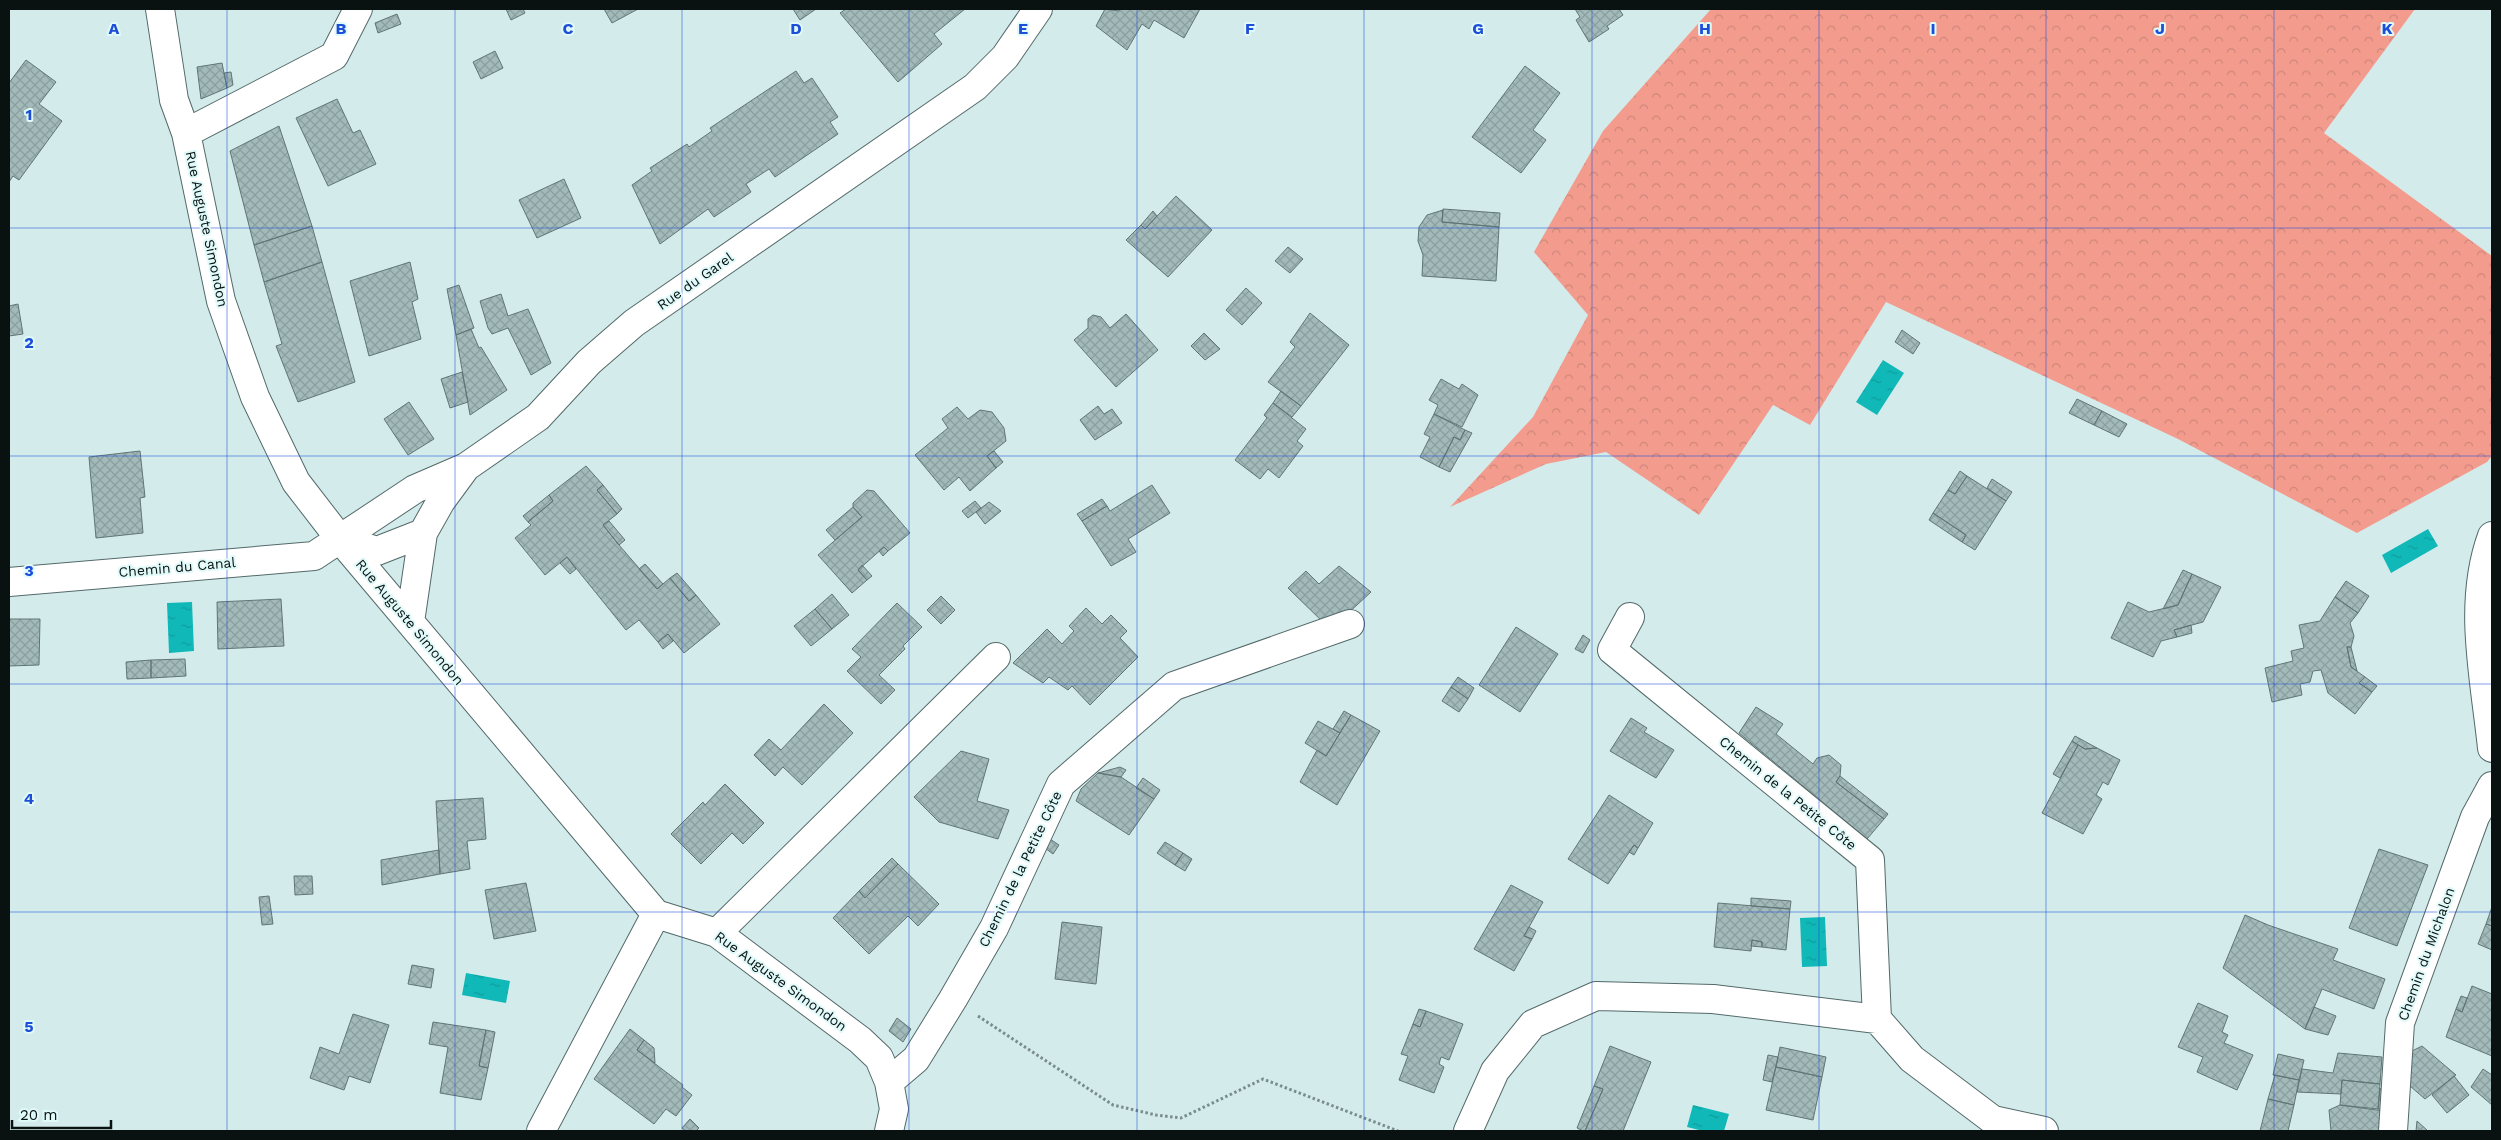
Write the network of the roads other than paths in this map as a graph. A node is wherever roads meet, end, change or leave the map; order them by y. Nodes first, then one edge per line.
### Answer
1 (158, 9) edge
2 (358, 9) edge
3 (1038, 9) edge
4 (186, 134) junction
5 (466, 467) junction
6 (423, 533) junction
7 (2492, 536) edge
8 (340, 539) junction
9 (9, 582) edge
10 (1630, 617) dead end
11 (410, 622) junction
12 (1350, 624) dead end
13 (996, 657) dead end
14 (2492, 748) edge
15 (2492, 786) edge
16 (656, 914) junction
17 (717, 933) junction
18 (1877, 1019) junction
19 (889, 1082) junction
20 (541, 1131) edge
21 (889, 1131) edge
22 (1468, 1131) edge
23 (2044, 1131) edge
24 (2393, 1131) edge

1 - 4 street, Rue Auguste Simondon
2 - 4 street
3 - 5 street, Rue du Garel
4 - 8 street, Rue Auguste Simondon
5 - 6 street
5 - 8 street, Rue du Garel
6 - 8 street
6 - 11 street
7 - 14 street
8 - 9 street, Chemin du Canal
8 - 11 street, Rue Auguste Simondon
10 - 18 street, Chemin de la Petite Côte
11 - 16 street, Rue Auguste Simondon
12 - 19 street, Chemin de la Petite Côte
13 - 17 street
15 - 24 street, Chemin du Michalon
16 - 17 street, Rue Auguste Simondon
16 - 20 street
17 - 19 street, Rue Auguste Simondon
18 - 22 street
18 - 23 street
19 - 21 street, Rue Auguste Simondon

